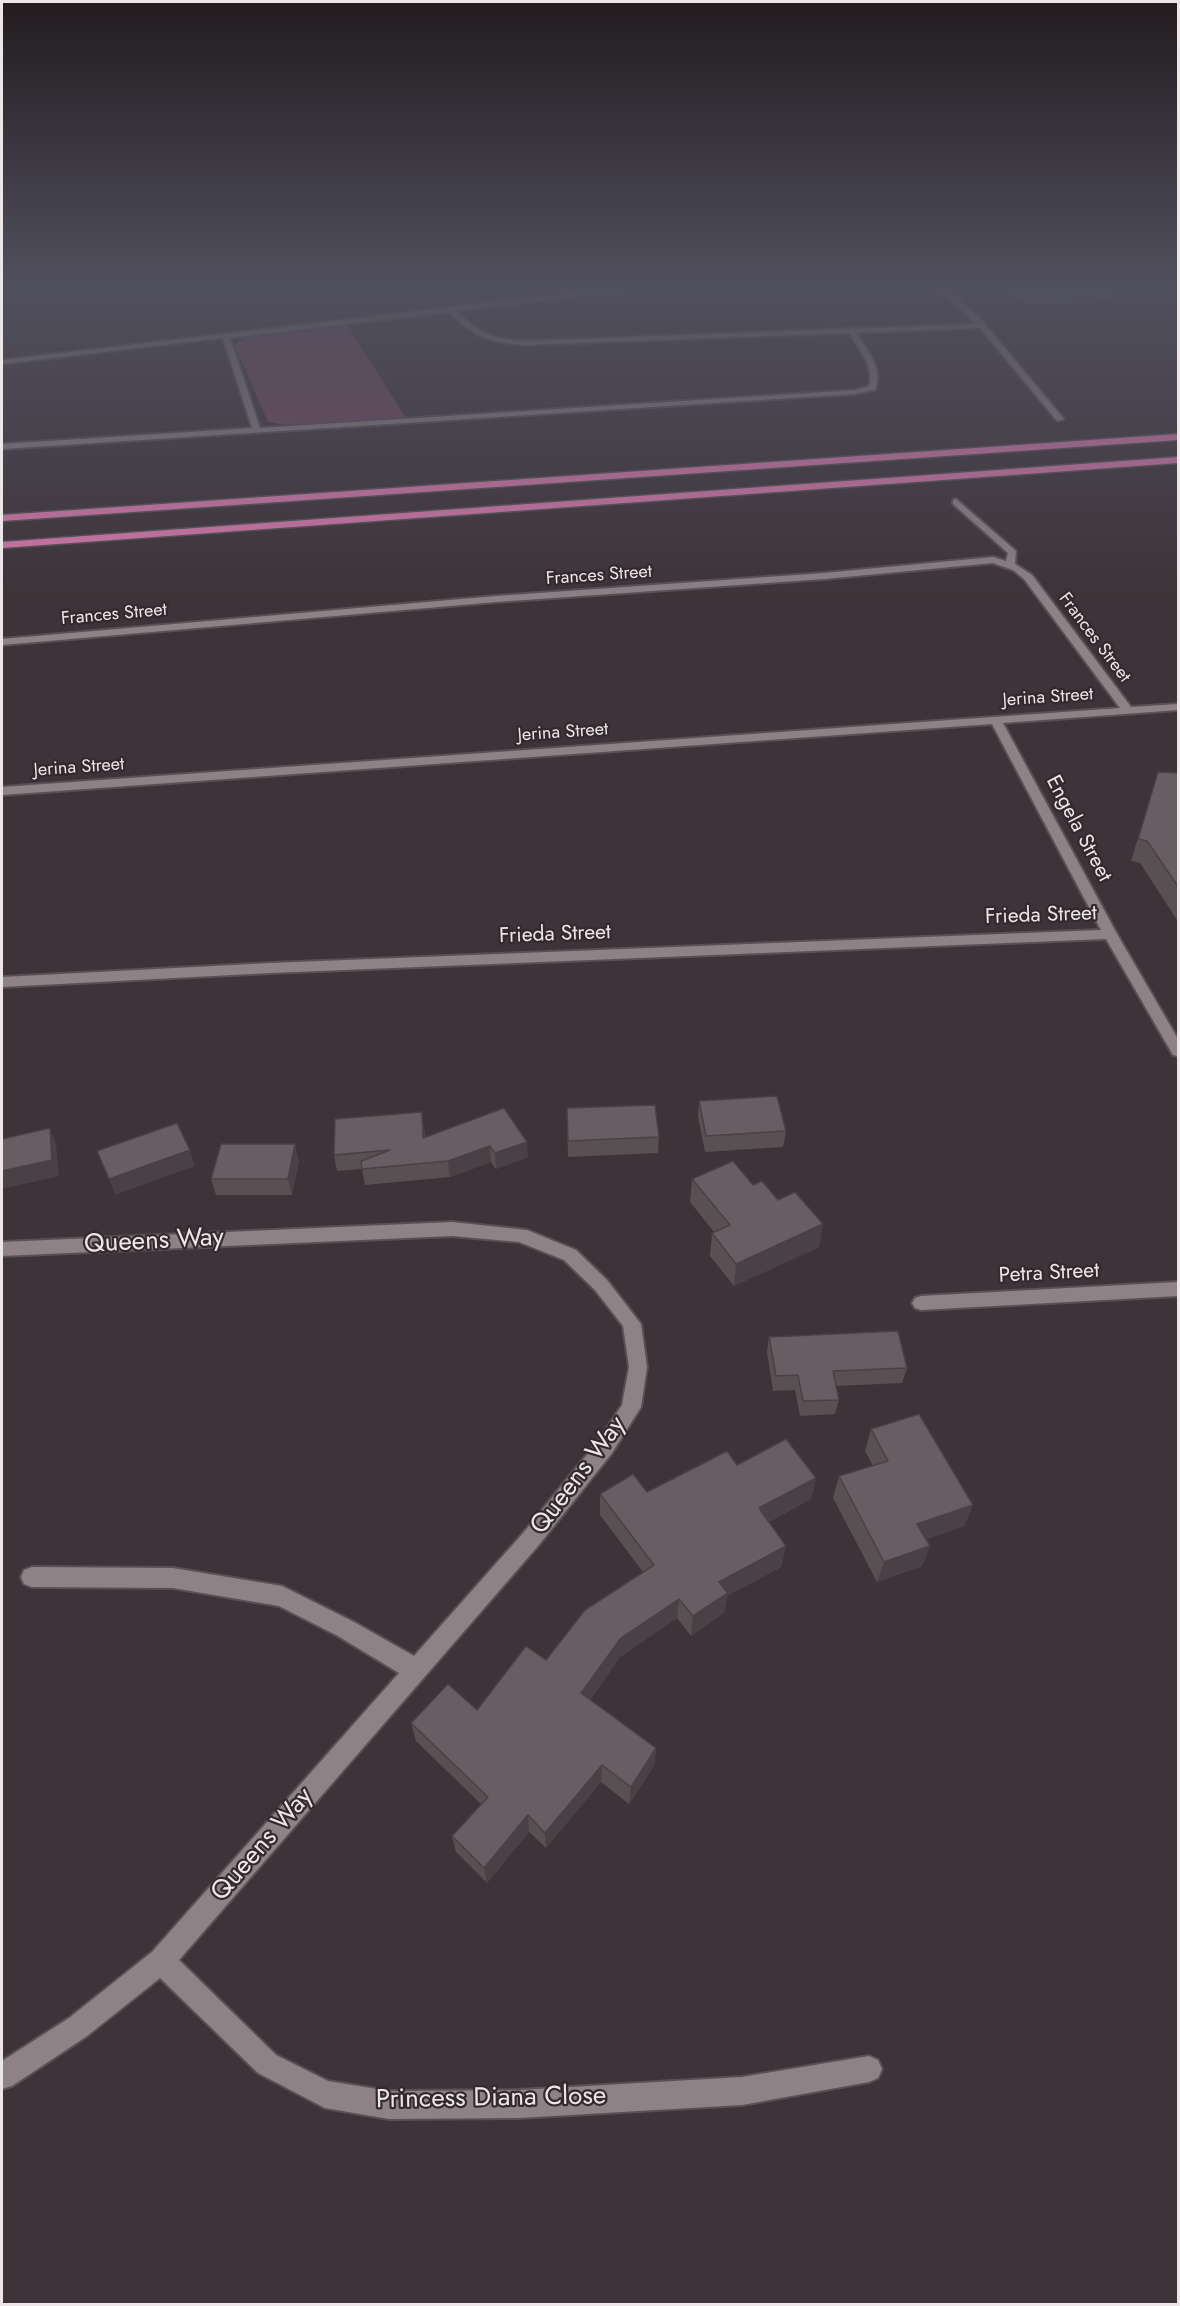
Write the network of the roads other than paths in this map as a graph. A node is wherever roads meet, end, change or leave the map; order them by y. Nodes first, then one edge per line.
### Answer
1 (246, 396) edge
2 (781, 396) edge
3 (1040, 396) edge
4 (1060, 419) dead end
5 (257, 430) junction
6 (1179, 437) edge
7 (2, 447) edge
8 (1179, 460) edge
9 (956, 502) dead end
10 (2, 518) edge
11 (2, 544) edge
12 (1010, 564) junction
13 (2, 642) edge
14 (1179, 707) edge
15 (1128, 711) junction
16 (996, 720) junction
17 (2, 791) edge
18 (1110, 934) junction
19 (2, 982) edge
20 (1179, 1051) edge
21 (2, 1249) edge
22 (1179, 1289) edge
23 (921, 1303) dead end
24 (32, 1577) dead end
25 (416, 1670) junction
26 (161, 1961) junction
27 (869, 2069) dead end
28 (2, 2076) edge

1 - 5 street
2 - 5 street
3 - 4 street
5 - 7 street
6 - 10 highway
8 - 11 highway
9 - 12 street
12 - 13 street, Frances Street
12 - 15 street, Frances Street
14 - 15 street, Jerina Street
15 - 16 street, Jerina Street
16 - 17 street, Jerina Street
16 - 18 street, Engela Street
18 - 19 street, Frieda Street
18 - 20 street, Engela Street
21 - 25 street, Queens Way
22 - 23 street, Petra Street
24 - 25 street
25 - 26 street, Queens Way
26 - 27 street, Princess Diana Close
26 - 28 street, Queens Way

